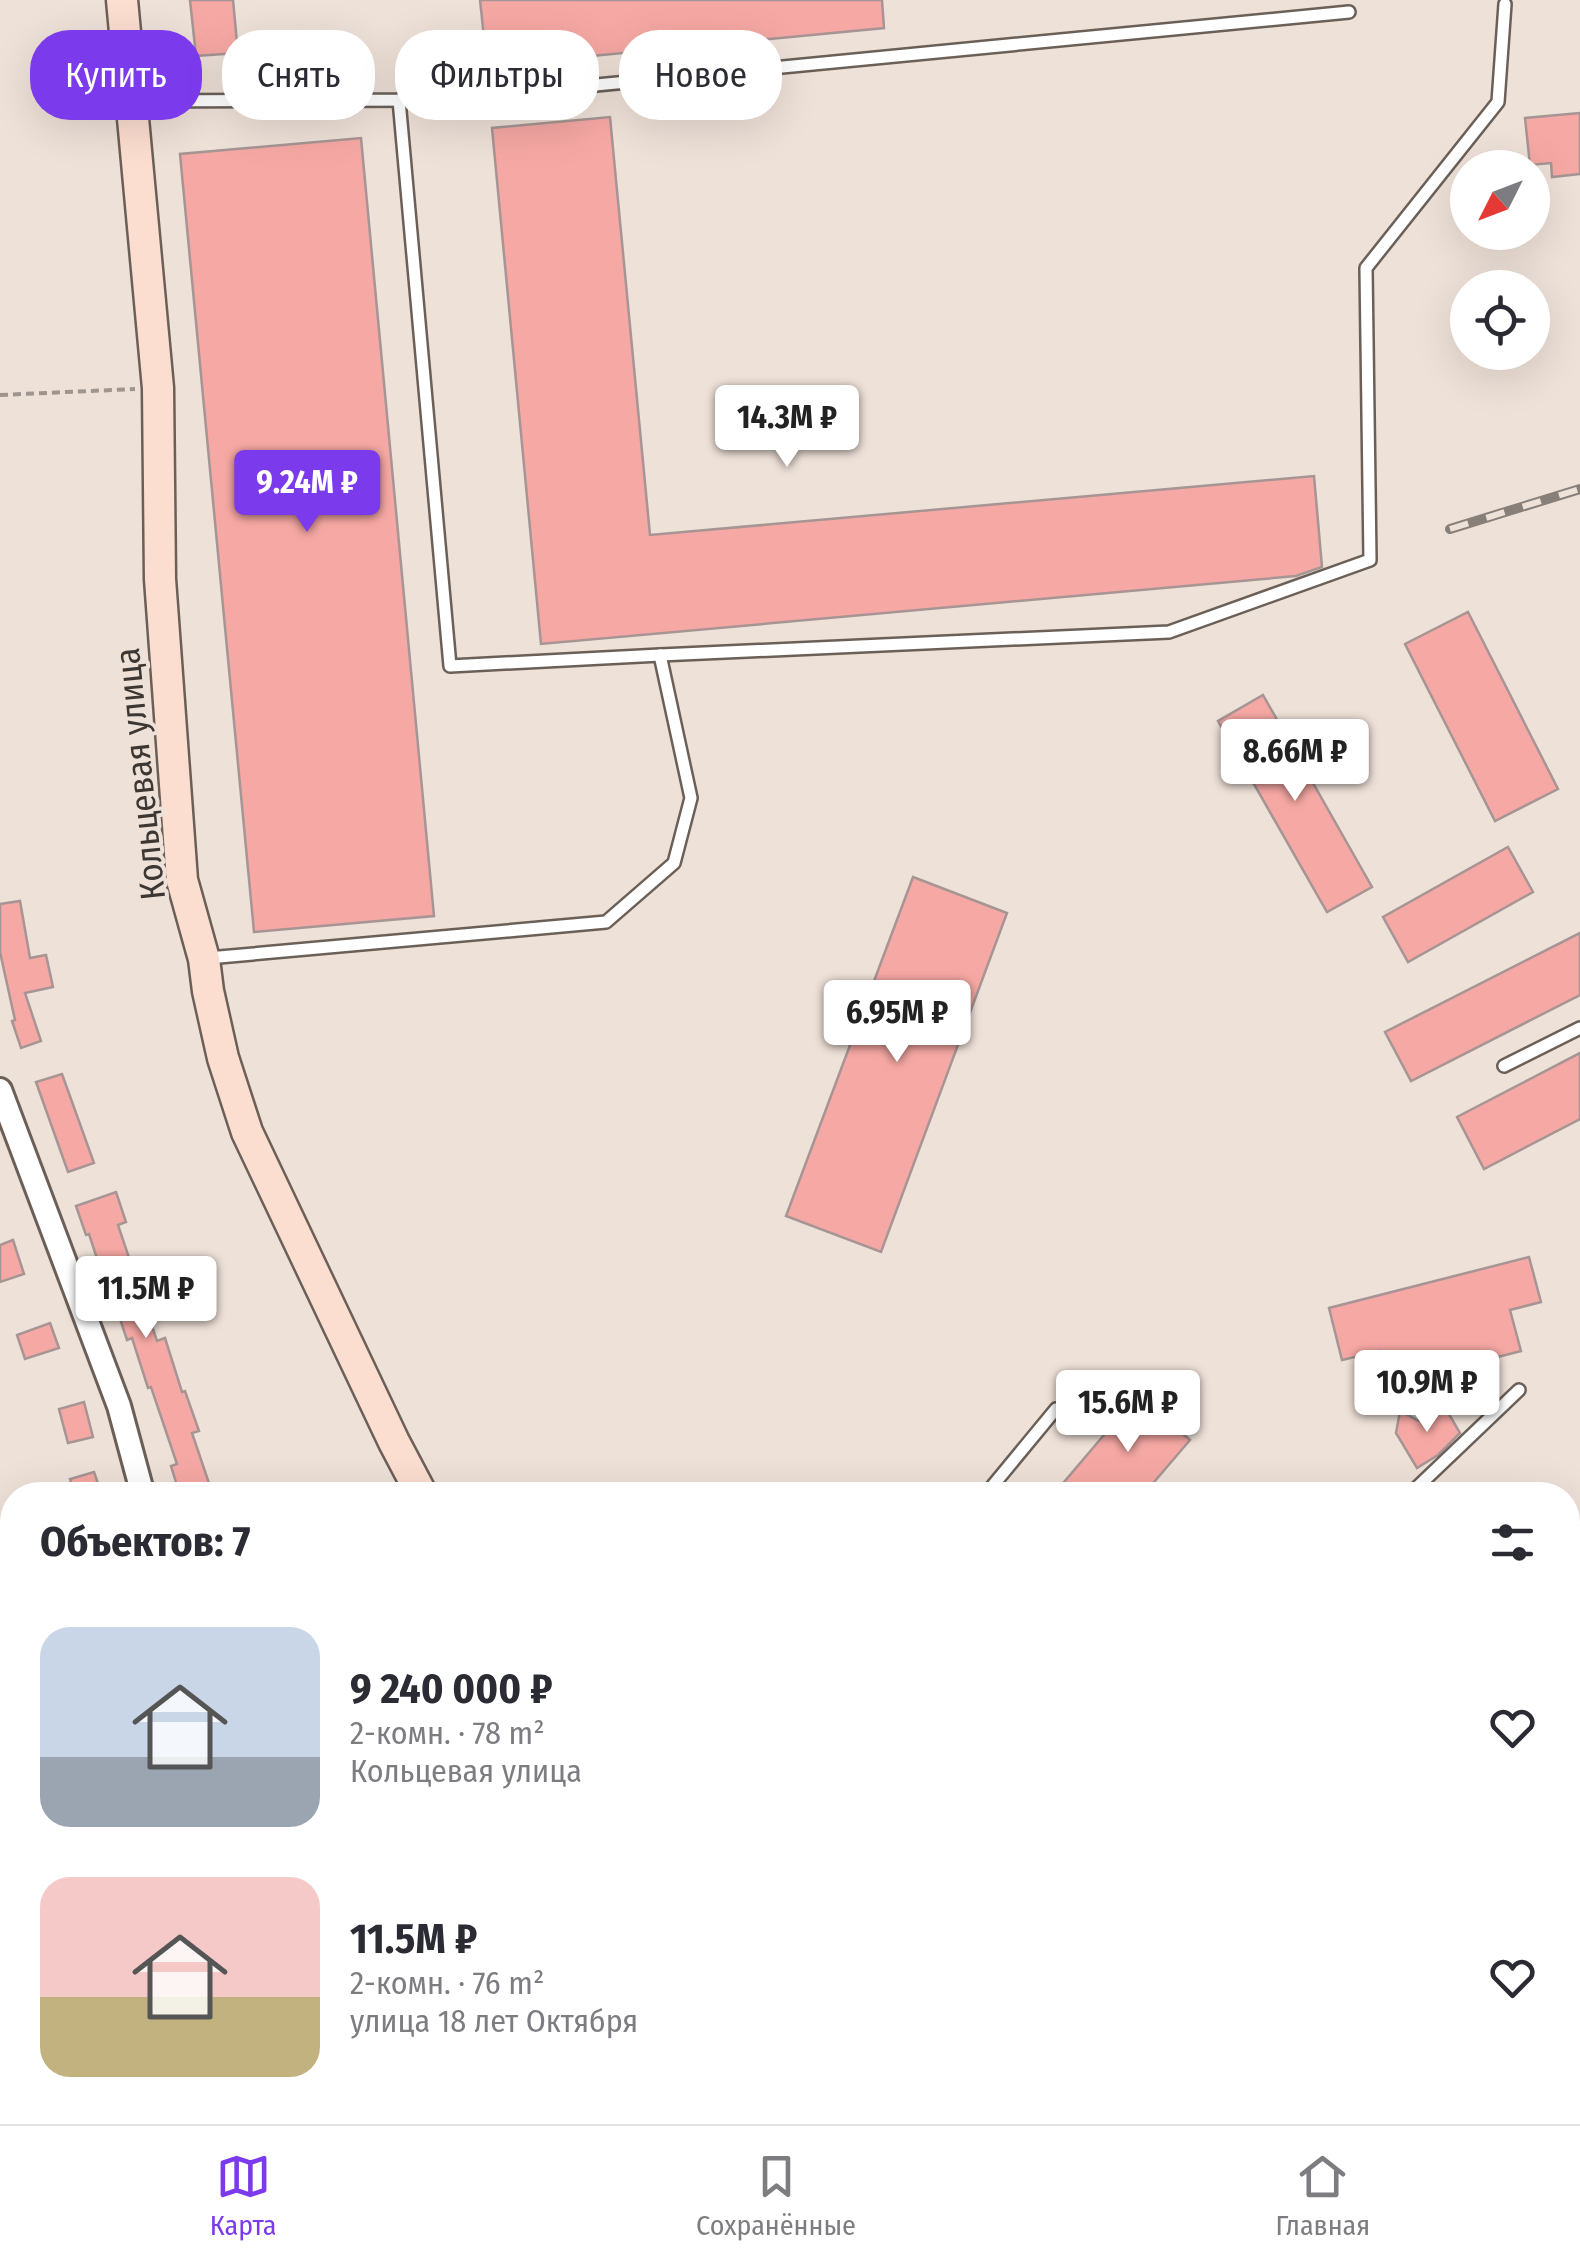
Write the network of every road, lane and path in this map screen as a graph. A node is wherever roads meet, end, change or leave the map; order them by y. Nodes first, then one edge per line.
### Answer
1 (122, 0) edge
2 (1505, 4) dead end
3 (1348, 12) dead end
4 (125, 30) edge
5 (599, 85) edge
6 (202, 100) edge
7 (395, 100) edge
8 (133, 120) edge
9 (400, 120) edge
10 (158, 388) junction
11 (0, 394) edge
12 (660, 655) junction
13 (204, 959) junction
14 (1580, 1028) edge
15 (1504, 1066) dead end
16 (0, 1090) edge
17 (1518, 1390) dead end
18 (1056, 1408) dead end
19 (139, 1482) edge
20 (415, 1482) edge
21 (996, 1482) edge
22 (1422, 1482) edge

1 - 4 street, Кольцевая улица
2 - 12 lane
3 - 5 lane
6 - 7 lane
8 - 10 street, Кольцевая улица
9 - 12 lane
10 - 11 path
10 - 13 street, Кольцевая улица
12 - 13 lane
13 - 20 street, Кольцевая улица
14 - 15 lane
16 - 19 street
17 - 22 lane
18 - 21 lane

